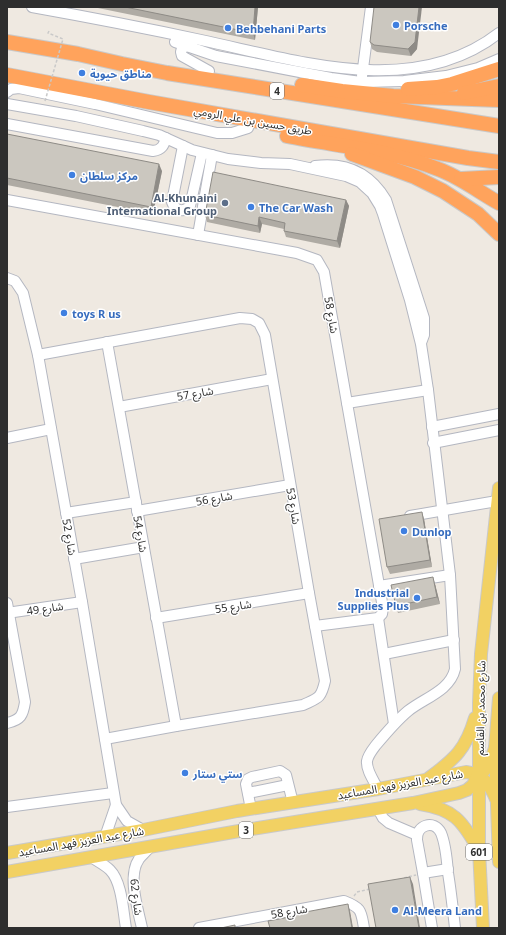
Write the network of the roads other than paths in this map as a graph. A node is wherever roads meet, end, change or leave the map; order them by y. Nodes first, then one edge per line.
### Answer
1 (32, 7) edge
2 (370, 7) edge
3 (499, 33) edge
4 (202, 40) junction
5 (7, 42) edge
6 (175, 42) dead end
7 (186, 46) junction
8 (78, 54) junction
9 (499, 59) edge
10 (499, 69) edge
11 (209, 71) junction
12 (362, 71) junction
13 (7, 75) edge
14 (361, 82) junction
15 (499, 86) edge
16 (342, 91) junction
17 (7, 92) edge
18 (414, 97) junction
19 (499, 100) edge
20 (149, 102) junction
21 (7, 104) edge
22 (7, 124) edge
23 (499, 126) edge
24 (248, 128) junction
25 (166, 138) junction
26 (328, 144) junction
27 (183, 146) junction
28 (207, 154) junction
29 (499, 162) edge
30 (499, 177) edge
31 (461, 179) junction
32 (7, 200) edge
33 (499, 203) edge
34 (499, 234) edge
35 (198, 235) junction
36 (7, 278) edge
37 (107, 342) junction
38 (38, 355) junction
39 (272, 380) junction
40 (428, 390) junction
41 (347, 403) junction
42 (119, 407) junction
43 (499, 414) edge
44 (432, 426) junction
45 (51, 429) junction
46 (499, 430) edge
47 (7, 438) edge
48 (434, 442) junction
49 (290, 485) junction
50 (499, 488) edge
51 (497, 501) junction
52 (136, 507) junction
53 (441, 511) junction
54 (66, 513) junction
55 (397, 518) edge
56 (144, 547) junction
57 (74, 559) junction
58 (450, 575) junction
59 (379, 586) junction
60 (309, 593) junction
61 (82, 602) junction
62 (8, 610) edge
63 (156, 618) junction
64 (378, 618) junction
65 (315, 626) junction
66 (454, 640) junction
67 (384, 654) junction
68 (499, 698) edge
69 (479, 703) junction
70 (7, 722) edge
71 (394, 724) junction
72 (176, 726) junction
73 (105, 739) junction
74 (495, 748) junction
75 (478, 775) junction
76 (426, 780) junction
77 (288, 785) junction
78 (378, 789) junction
79 (113, 793) junction
80 (248, 793) junction
81 (496, 799) junction
82 (292, 803) junction
83 (413, 803) junction
84 (116, 805) junction
85 (7, 807) edge
86 (251, 809) junction
87 (378, 809) junction
88 (237, 811) junction
89 (143, 830) junction
90 (239, 831) junction
91 (417, 835) junction
92 (105, 837) junction
93 (150, 847) junction
94 (479, 850) junction
95 (20, 851) junction
96 (7, 853) edge
97 (91, 857) junction
98 (499, 862) edge
99 (448, 869) junction
100 (20, 870) junction
101 (7, 872) edge
102 (423, 873) junction
103 (135, 894) junction
104 (121, 897) junction
105 (482, 926) edge
106 (126, 928) edge
107 (142, 928) edge
108 (198, 928) edge
109 (364, 928) edge
110 (432, 928) edge
111 (455, 928) edge

1 - 4 street
2 - 12 street
3 - 12 street
4 - 7 street
4 - 12 street
5 - 8 highway, 4
6 - 7 street
7 - 11 street
7 - 14 street
8 - 11 highway
8 - 23 highway, 4
9 - 14 street
10 - 16 highway
11 - 16 highway
12 - 14 street
13 - 20 highway, طريق حسين بن علي الرومي
15 - 18 highway
16 - 18 highway
17 - 24 street
18 - 19 highway
20 - 24 highway
20 - 29 highway, طريق حسين بن علي الرومي
21 - 25 street
22 - 25 street
24 - 26 highway
25 - 27 street
26 - 31 highway
26 - 34 highway
27 - 28 street
27 - 28 street
28 - 35 street
28 - 40 street
30 - 31 highway
31 - 33 highway
32 - 35 street, شارع 58
35 - 41 street, شارع 58
36 - 38 street, شارع 52
37 - 38 street, شارع 53
37 - 39 street, شارع 53
37 - 42 street, شارع 54
38 - 45 street, شارع 52
39 - 42 street, شارع 57
39 - 49 street, شارع 53
40 - 41 street
40 - 44 street
41 - 59 street, شارع 58
42 - 52 street, شارع 54
43 - 44 street
44 - 48 street
45 - 47 street
45 - 54 street, شارع 52
46 - 48 street
48 - 53 street
49 - 52 street, شارع 56
49 - 60 street, شارع 53
50 - 51 main road, شارع محمد بن القاسم / 601
51 - 53 street
51 - 69 main road, شارع محمد بن القاسم / 601
52 - 54 street, شارع 56
52 - 56 street, شارع 54
53 - 55 street
53 - 58 street
54 - 57 street, شارع 52
56 - 57 street
56 - 63 street, شارع 54
57 - 61 street, شارع 52
58 - 59 street
58 - 66 street
59 - 64 street, شارع 58
60 - 63 street, شارع 55
60 - 65 street, شارع 53
61 - 62 street, شارع 49
61 - 73 street, شارع 52
62 - 70 street
63 - 72 street, شارع 54
64 - 65 street
64 - 67 street
65 - 72 street, شارع 53
66 - 67 street
66 - 71 street
67 - 71 street
68 - 74 main road, شارع محمد بن القاسم / 601
69 - 75 main road, شارع محمد بن القاسم / 601
69 - 76 main road
71 - 78 street
72 - 73 street, شارع 53
73 - 79 street, شارع 52
74 - 75 main road
74 - 81 main road, شارع محمد بن القاسم / 601
75 - 76 main road, شارع عبد العزيز فهد المساعيد / 3
75 - 81 main road
75 - 83 main road, شارع عبد العزيز فهد المساعيد / 3
75 - 94 main road, شارع محمد بن القاسم / 601
76 - 78 main road, شارع عبد العزيز فهد المساعيد / 3
77 - 80 street
77 - 80 street
77 - 82 street
78 - 82 main road, شارع عبد العزيز فهد المساعيد / 3
79 - 84 street, شارع 52
79 - 85 street
80 - 86 street
81 - 98 main road, شارع محمد بن القاسم / 601
82 - 86 main road, شارع عبد العزيز فهد المساعيد / 3
83 - 87 main road, شارع عبد العزيز فهد المساعيد / 3
83 - 94 main road
84 - 89 street, شارع 52
84 - 92 street
86 - 88 main road, شارع عبد العزيز فهد المساعيد / 3
87 - 90 main road, شارع عبد العزيز فهد المساعيد / 3
87 - 91 street
88 - 89 main road, شارع عبد العزيز فهد المساعيد / 3
88 - 90 main road
89 - 92 main road, شارع عبد العزيز فهد المساعيد / 3
90 - 93 main road, شارع عبد العزيز فهد المساعيد / 3
91 - 99 street
91 - 102 street
92 - 95 main road, شارع عبد العزيز فهد المساعيد / 3
93 - 97 main road, شارع عبد العزيز فهد المساعيد / 3
93 - 103 street, شارع 62
94 - 105 main road, شارع محمد بن القاسم / 601
95 - 96 main road, شارع عبد العزيز فهد المساعيد / 3
95 - 100 main road
97 - 100 main road, شارع عبد العزيز فهد المساعيد / 3
97 - 104 street, شارع 62
99 - 102 street
99 - 111 street
100 - 101 main road, شارع عبد العزيز فهد المساعيد / 3
102 - 110 street
103 - 104 street
103 - 107 street, شارع 62
104 - 106 street, شارع 62
108 - 109 street, شارع 58

